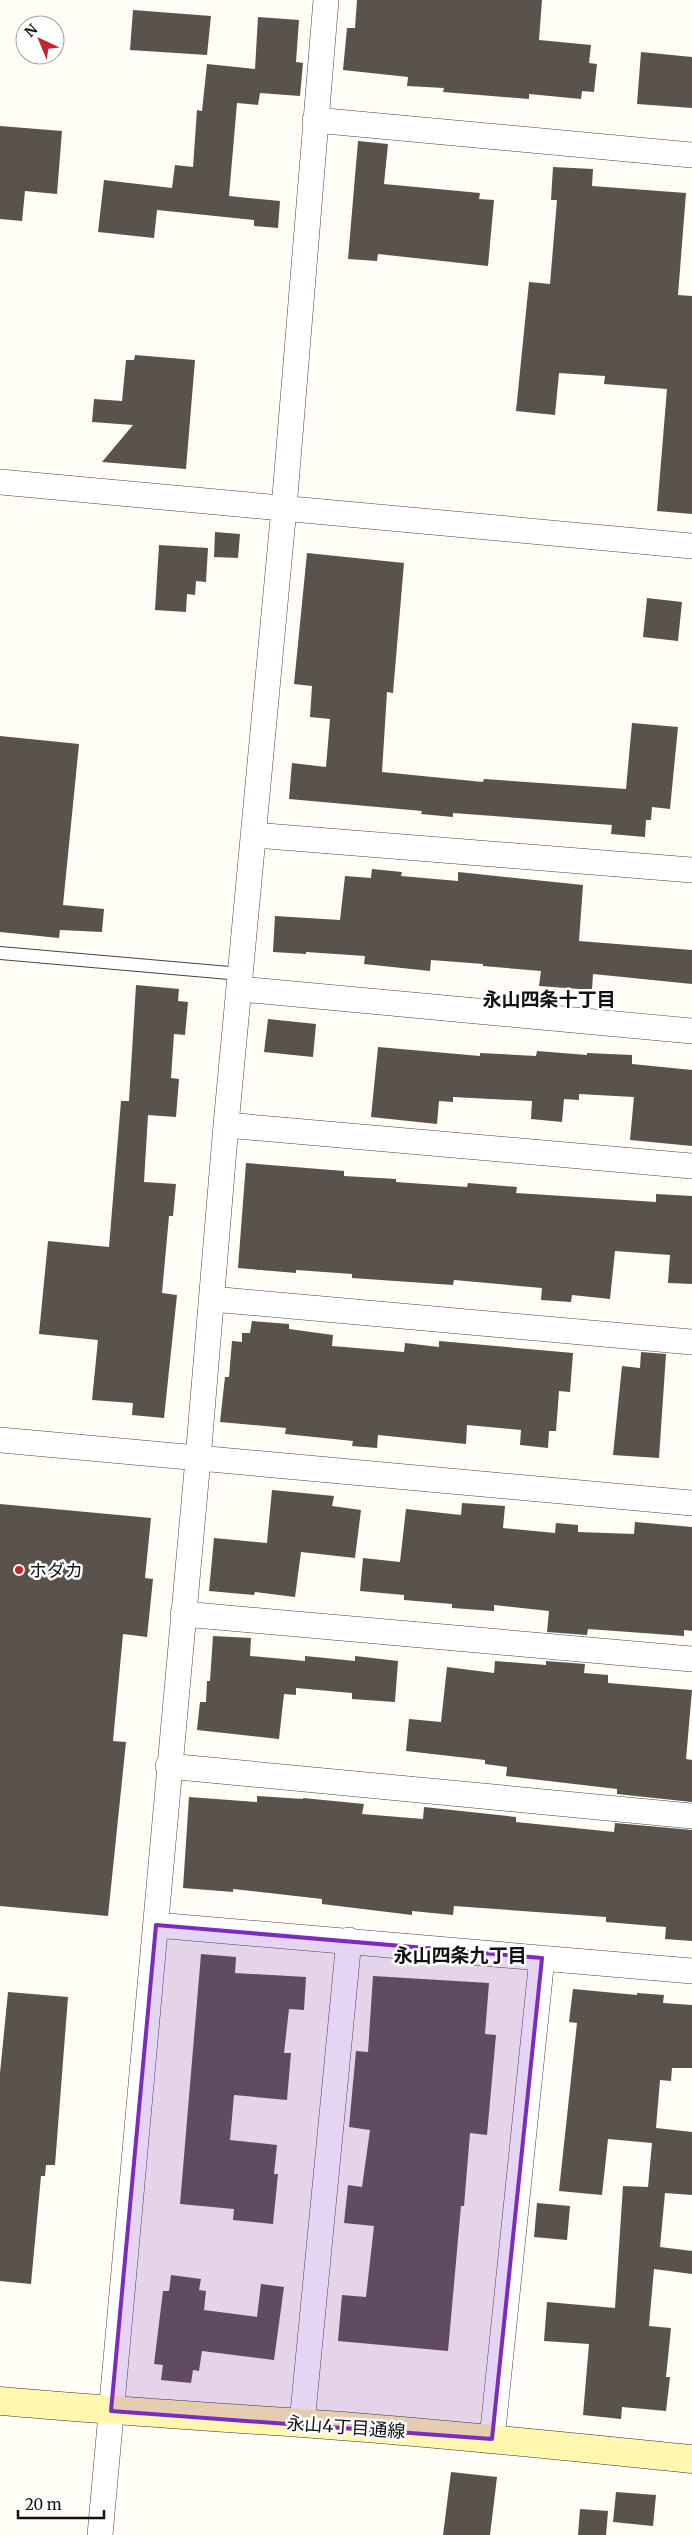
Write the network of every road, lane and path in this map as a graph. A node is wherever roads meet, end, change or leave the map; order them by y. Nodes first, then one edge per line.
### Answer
1 (326, 0) edge
2 (315, 120) junction
3 (692, 155) edge
4 (0, 482) edge
5 (284, 508) junction
6 (692, 546) edge
7 (253, 835) junction
8 (692, 870) edge
9 (0, 953) edge
10 (240, 982) junction
11 (692, 1031) edge
12 (226, 1125) junction
13 (692, 1166) edge
14 (212, 1299) junction
15 (692, 1342) edge
16 (0, 1440) edge
17 (198, 1459) junction
18 (692, 1502) edge
19 (183, 1614) junction
20 (692, 1660) edge
21 (168, 1766) junction
22 (692, 1816) edge
23 (156, 1925) junction
24 (349, 1940) junction
25 (542, 1958) junction
26 (692, 1971) edge
27 (0, 2401) edge
28 (111, 2412) junction
29 (302, 2423) junction
30 (492, 2438) junction
31 (692, 2459) edge
32 (100, 2535) edge

1 - 2 street
2 - 3 street
2 - 5 street
4 - 5 street
5 - 6 street
5 - 7 street
7 - 8 street
7 - 10 street
9 - 10 lane
10 - 11 street
10 - 12 street
12 - 13 street
12 - 14 street
14 - 15 street
14 - 17 street
16 - 17 street
17 - 18 street
17 - 19 street
19 - 20 street
19 - 21 street
21 - 22 street
21 - 23 street
23 - 24 street
23 - 28 street
24 - 25 street
24 - 29 street
25 - 26 street
25 - 30 street
27 - 28 street, 永山4丁目通線
28 - 29 street, 永山4丁目通線
28 - 32 street
29 - 30 street, 永山4丁目通線
30 - 31 street, 永山4丁目通線

